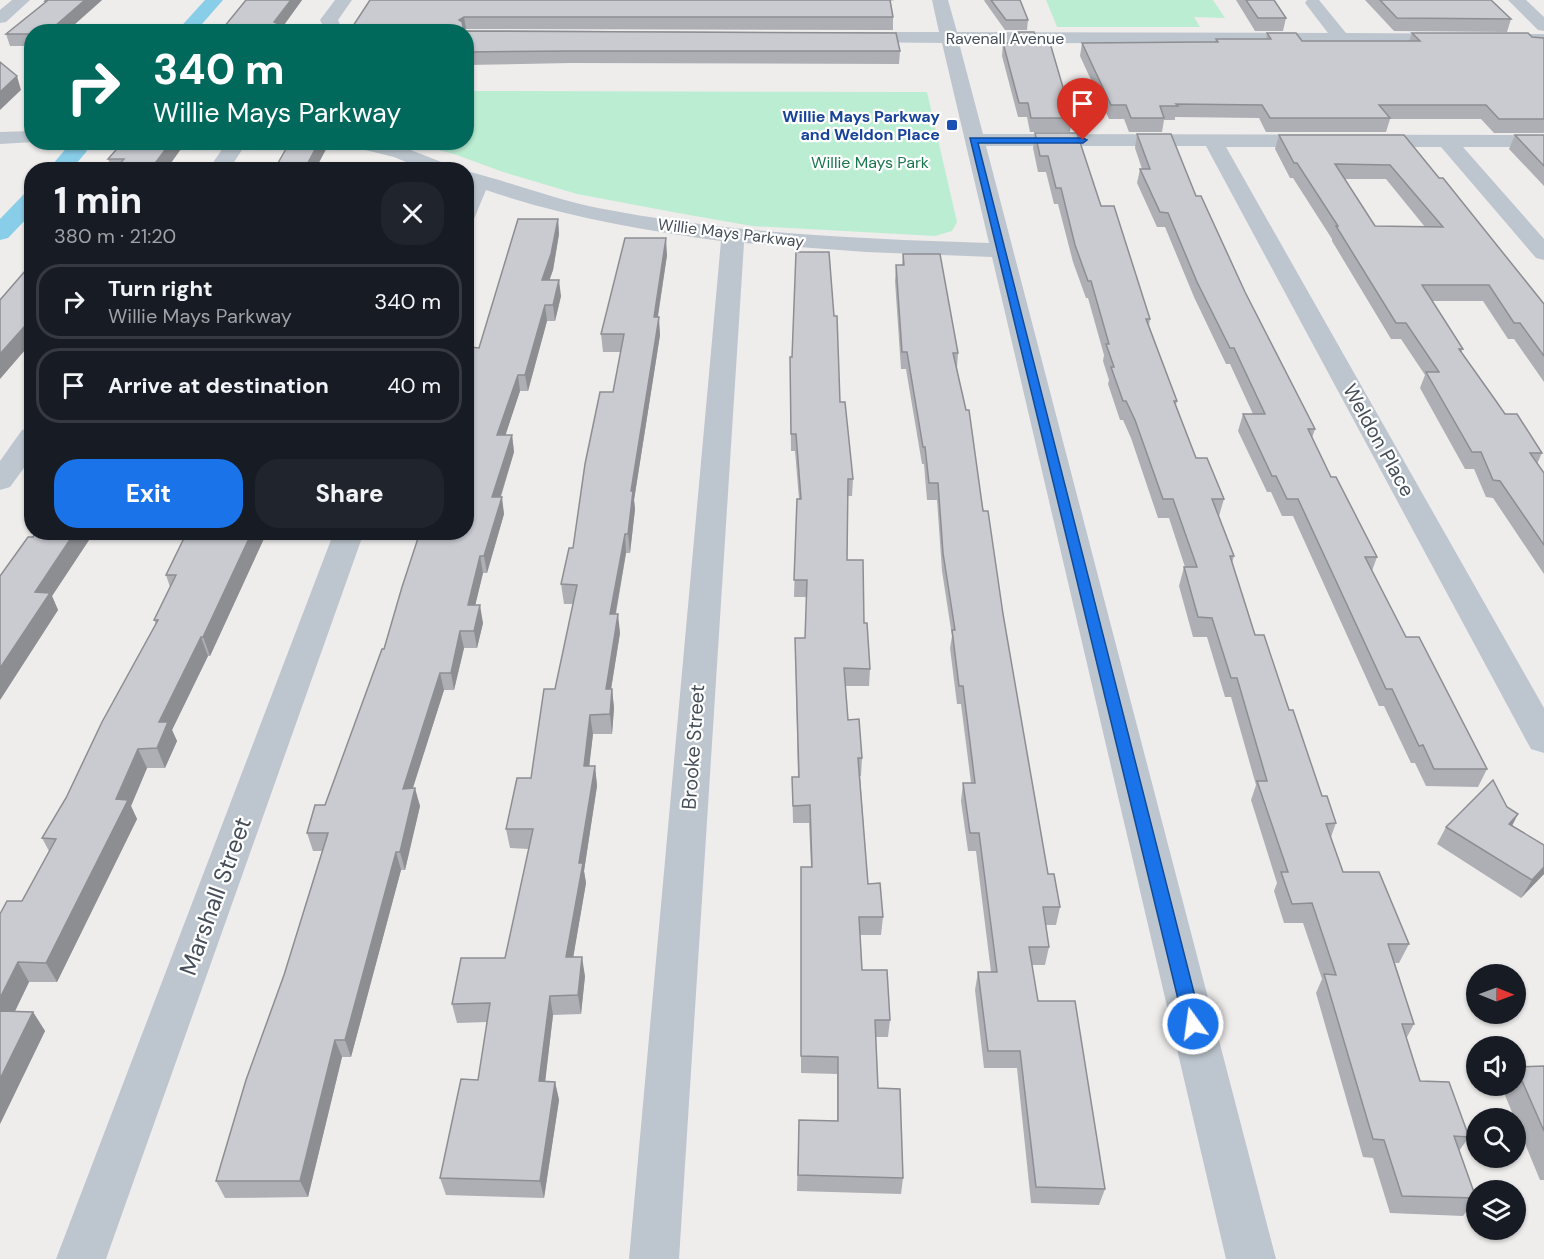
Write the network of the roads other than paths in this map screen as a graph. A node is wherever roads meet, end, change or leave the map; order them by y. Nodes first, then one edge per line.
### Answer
1 (22, 0) edge
2 (344, 0) edge
3 (940, 0) edge
4 (1516, 0) edge
5 (1313, 3) dead end
6 (0, 18) edge
7 (331, 24) edge
8 (1544, 26) edge
9 (832, 37) edge
10 (949, 38) junction
11 (1341, 38) junction
12 (1544, 39) edge
13 (24, 137) edge
14 (0, 138) edge
15 (973, 140) junction
16 (1214, 141) junction
17 (1447, 141) junction
18 (1544, 141) edge
19 (389, 150) edge
20 (424, 162) edge
21 (474, 181) edge
22 (733, 234) junction
23 (1001, 250) junction
24 (1544, 253) edge
25 (24, 448) edge
26 (0, 482) edge
27 (346, 540) edge
28 (1544, 740) edge
29 (81, 1259) edge
30 (654, 1259) edge
31 (1251, 1259) edge

1 - 6 street
2 - 7 street
3 - 10 street
4 - 8 street
5 - 11 street
9 - 10 street, Ravenall Avenue
10 - 11 street, Ravenall Avenue
10 - 15 street
11 - 12 street, Ravenall Avenue
13 - 14 street
15 - 16 street
15 - 23 street
16 - 17 street
16 - 28 street, Weldon Place
17 - 18 street
17 - 24 street
19 - 20 street
21 - 22 street, Willie Mays Parkway
22 - 23 street, Willie Mays Parkway
22 - 30 street, Brooke Street
23 - 31 street
25 - 26 street
27 - 29 street, Marshall Street

